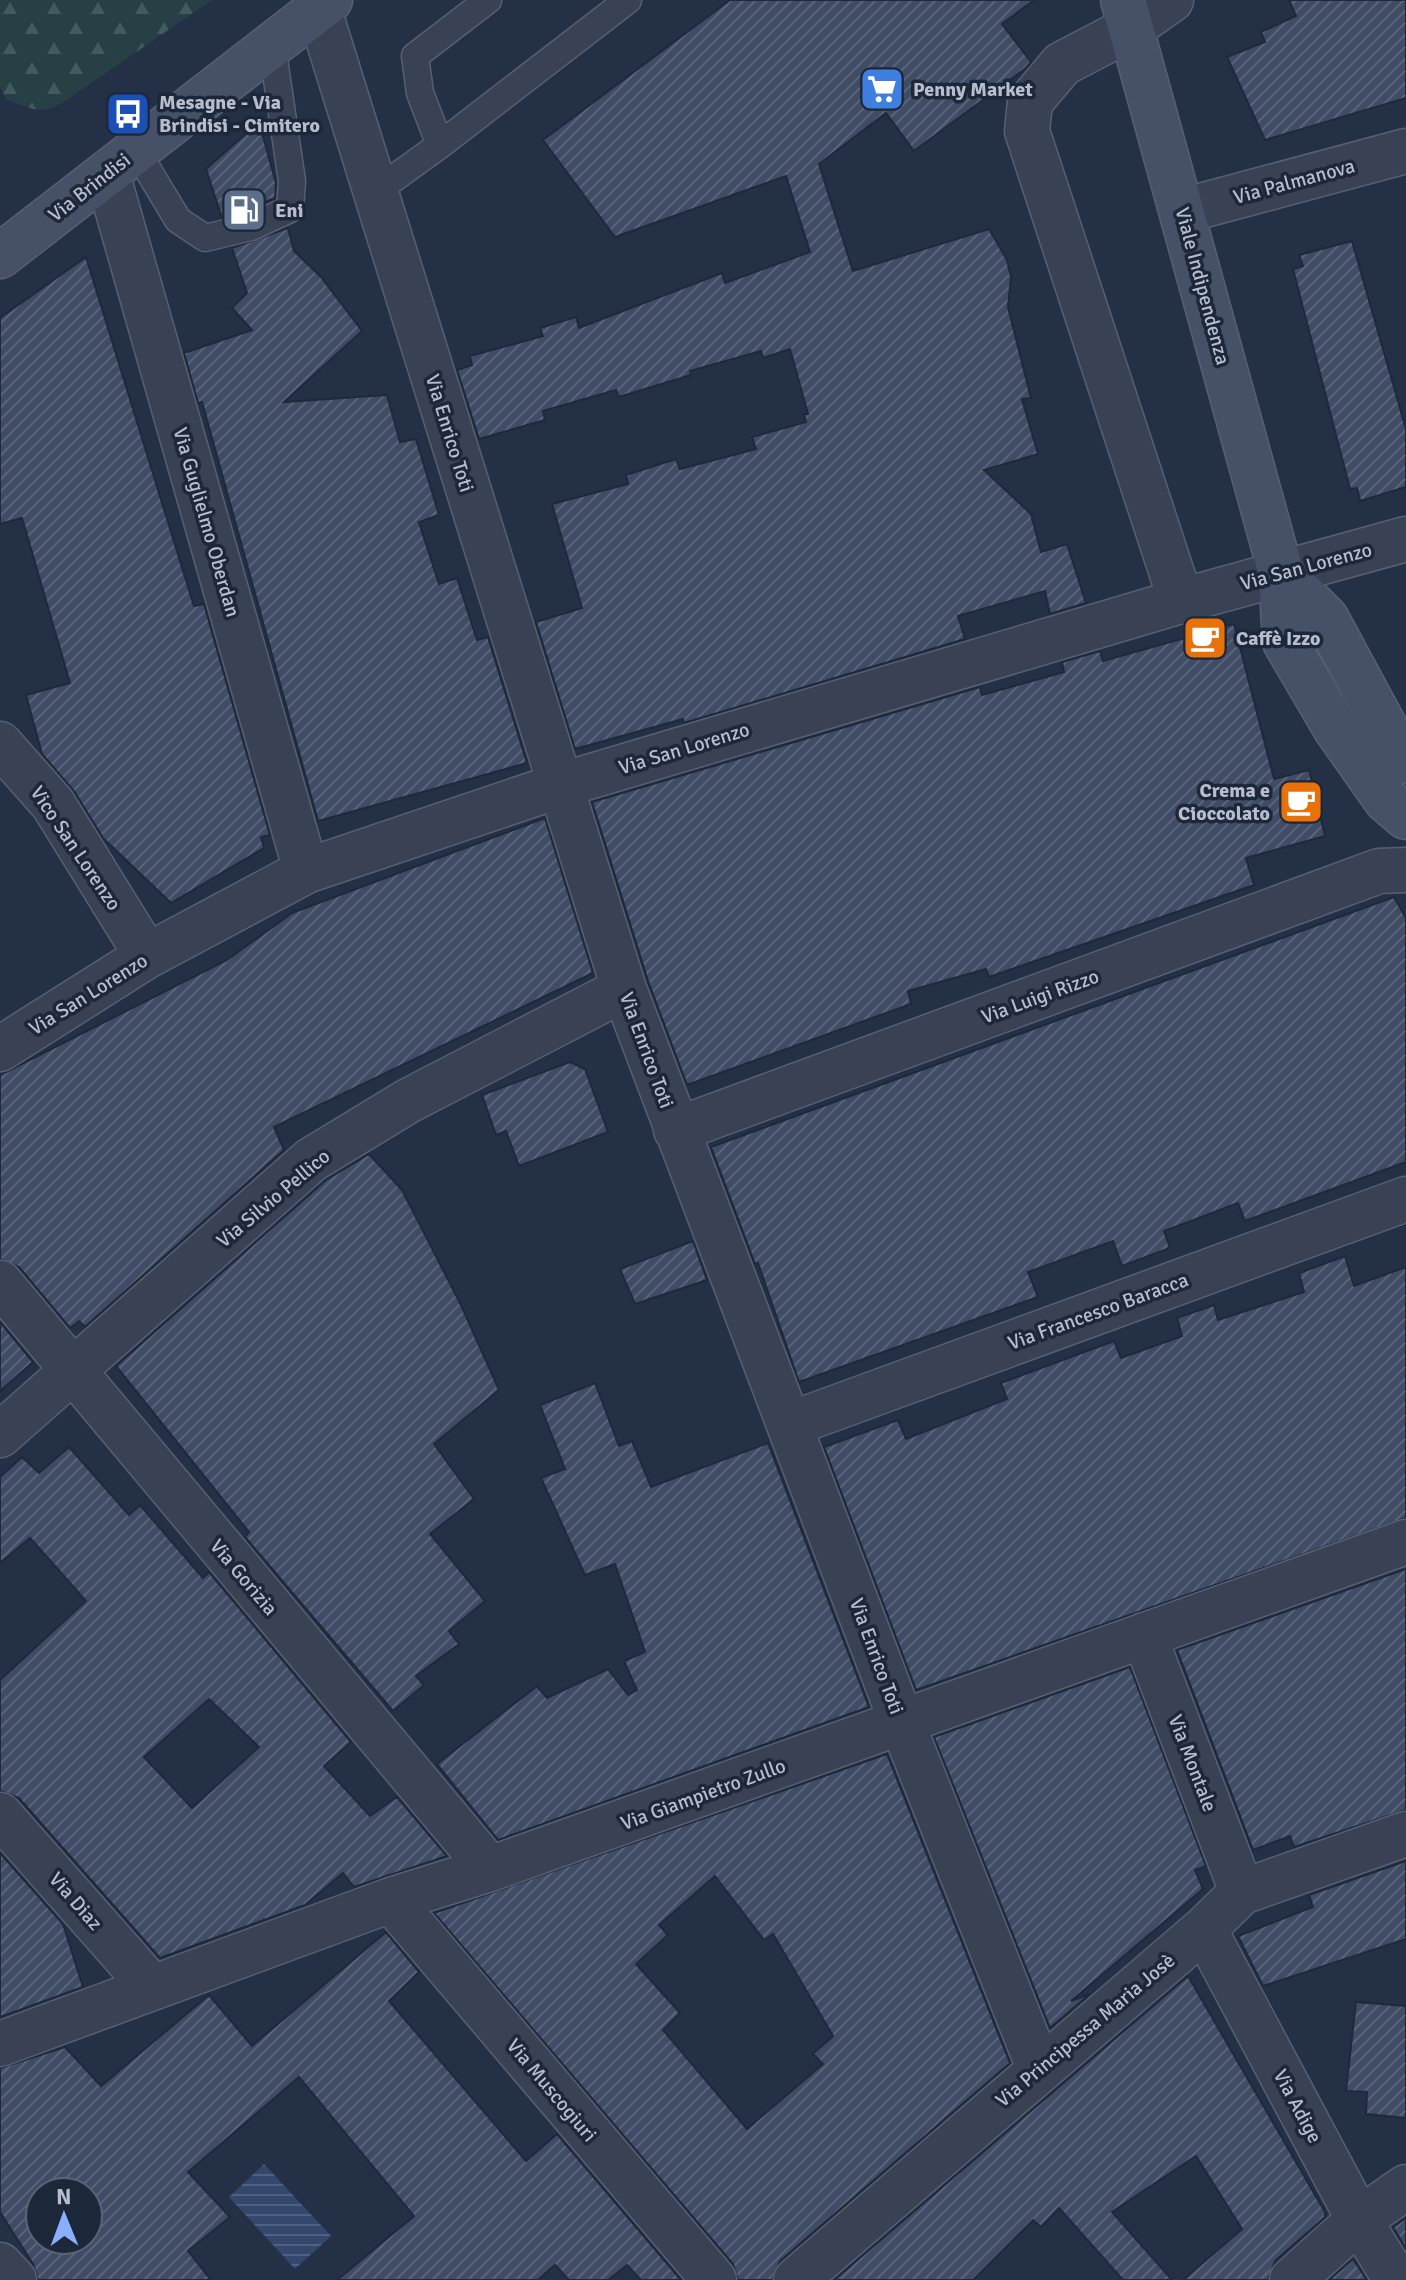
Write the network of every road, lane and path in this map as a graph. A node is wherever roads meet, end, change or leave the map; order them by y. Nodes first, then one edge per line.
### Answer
1 (488, 0) edge
2 (628, 0) edge
3 (1171, 0) edge
4 (324, 5) edge
5 (1127, 14) edge
6 (272, 46) junction
7 (440, 145) junction
8 (1406, 151) edge
9 (122, 162) junction
10 (375, 192) junction
11 (1182, 211) junction
12 (0, 256) edge
13 (1406, 539) edge
14 (1281, 573) junction
15 (1181, 601) junction
16 (0, 744) edge
17 (1406, 761) edge
18 (558, 786) junction
19 (1406, 817) edge
20 (1406, 870) edge
21 (306, 871) junction
22 (147, 956) junction
23 (624, 989) junction
24 (0, 1049) edge
25 (676, 1130) junction
26 (1406, 1199) edge
27 (0, 1283) edge
28 (73, 1373) junction
29 (791, 1424) junction
30 (0, 1435) edge
31 (1406, 1542) edge
32 (1144, 1635) junction
33 (902, 1723) junction
34 (0, 1815) edge
35 (1406, 1834) edge
36 (490, 1869) junction
37 (1242, 1892) junction
38 (391, 1900) junction
39 (1204, 1929) junction
40 (151, 1986) junction
41 (0, 2044) edge
42 (1039, 2068) junction
43 (1406, 2187) edge
44 (1359, 2220) junction
45 (0, 2265) edge
46 (14, 2280) edge
47 (714, 2280) edge
48 (796, 2280) edge
49 (1292, 2280) edge
50 (1396, 2280) edge

1 - 7 lane
2 - 7 lane
3 - 5 street
4 - 6 main road, Via Brindisi
4 - 10 street, Via Enrico Toti
5 - 11 main road, Viale Indipendenza
5 - 15 street
6 - 9 main road, Via Brindisi
6 - 9 lane
7 - 10 lane
8 - 11 street, Via Palmanova
9 - 12 main road, Via Brindisi
9 - 21 street, Via Guglielmo Oberdan
10 - 18 street, Via Enrico Toti
11 - 14 main road, Viale Indipendenza
13 - 14 street, Via San Lorenzo
14 - 15 street, Via San Lorenzo
14 - 17 main road, Viale Indipendenza
14 - 19 main road, Viale Indipendenza
15 - 18 street, Via San Lorenzo
16 - 22 street, Vico San Lorenzo
18 - 21 street, Via San Lorenzo
18 - 23 street, Via Enrico Toti
20 - 25 street, Via Luigi Rizzo
21 - 22 street, Via San Lorenzo
22 - 24 street, Via San Lorenzo
23 - 25 street, Via Enrico Toti
23 - 28 street, Via Silvio Pellico
25 - 29 street, Via Enrico Toti
26 - 29 street, Via Francesco Baracca
27 - 28 street, Via Gorizia
28 - 30 street, Via Silvio Pellico
28 - 36 street, Via Gorizia
29 - 33 street, Via Enrico Toti
31 - 32 street, Via Giampietro Zullo
32 - 33 street, Via Giampietro Zullo
32 - 37 street, Via Montale
33 - 36 street, Via Giampietro Zullo
33 - 42 street, Via Enrico Toti
34 - 40 street, Via Diaz
35 - 37 street, Via Principessa Maria Josè
36 - 38 street, Via Giampietro Zullo
37 - 39 street, Via Principessa Maria Josè
38 - 40 street, Via Giampietro Zullo
38 - 47 street, Via Muscogiuri
39 - 42 street, Via Principessa Maria Josè
39 - 44 street, Via Adige
40 - 41 street, Via Giampietro Zullo
42 - 48 street, Via Principessa Maria Josè
43 - 44 street
44 - 49 street
44 - 50 street, Via Adige
45 - 46 street

